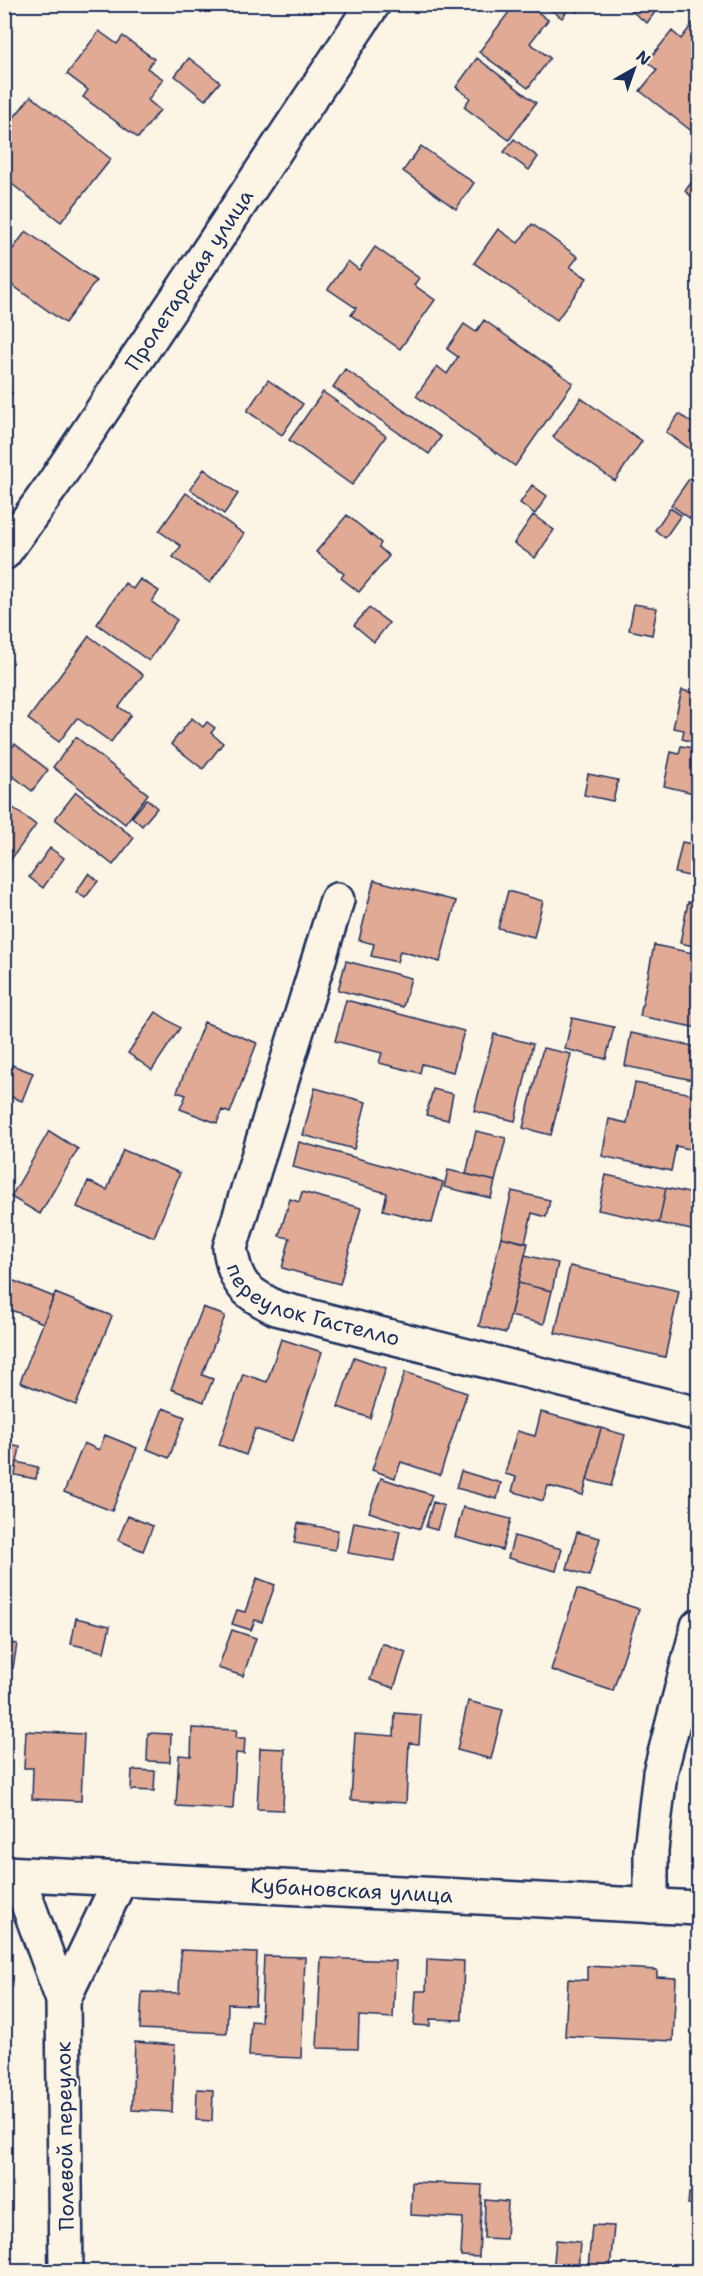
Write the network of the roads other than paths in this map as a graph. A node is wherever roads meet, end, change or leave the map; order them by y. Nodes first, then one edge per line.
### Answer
1 (373, 4) edge
2 (4, 553) edge
3 (337, 900) dead end
4 (699, 1414) edge
5 (699, 1626) edge
6 (11, 1873) edge
7 (121, 1878) junction
8 (651, 1906) junction
9 (699, 1908) edge
10 (63, 2000) junction
11 (66, 2271) edge

1 - 2 street, Пролетарская улица
3 - 4 street, переулок Гастелло
5 - 8 street
6 - 7 street, Кубановская улица
6 - 10 street, Полевой переулок
7 - 8 street, Кубановская улица
7 - 10 street, Полевой переулок
8 - 9 street, Кубановская улица
10 - 11 street, Полевой переулок

